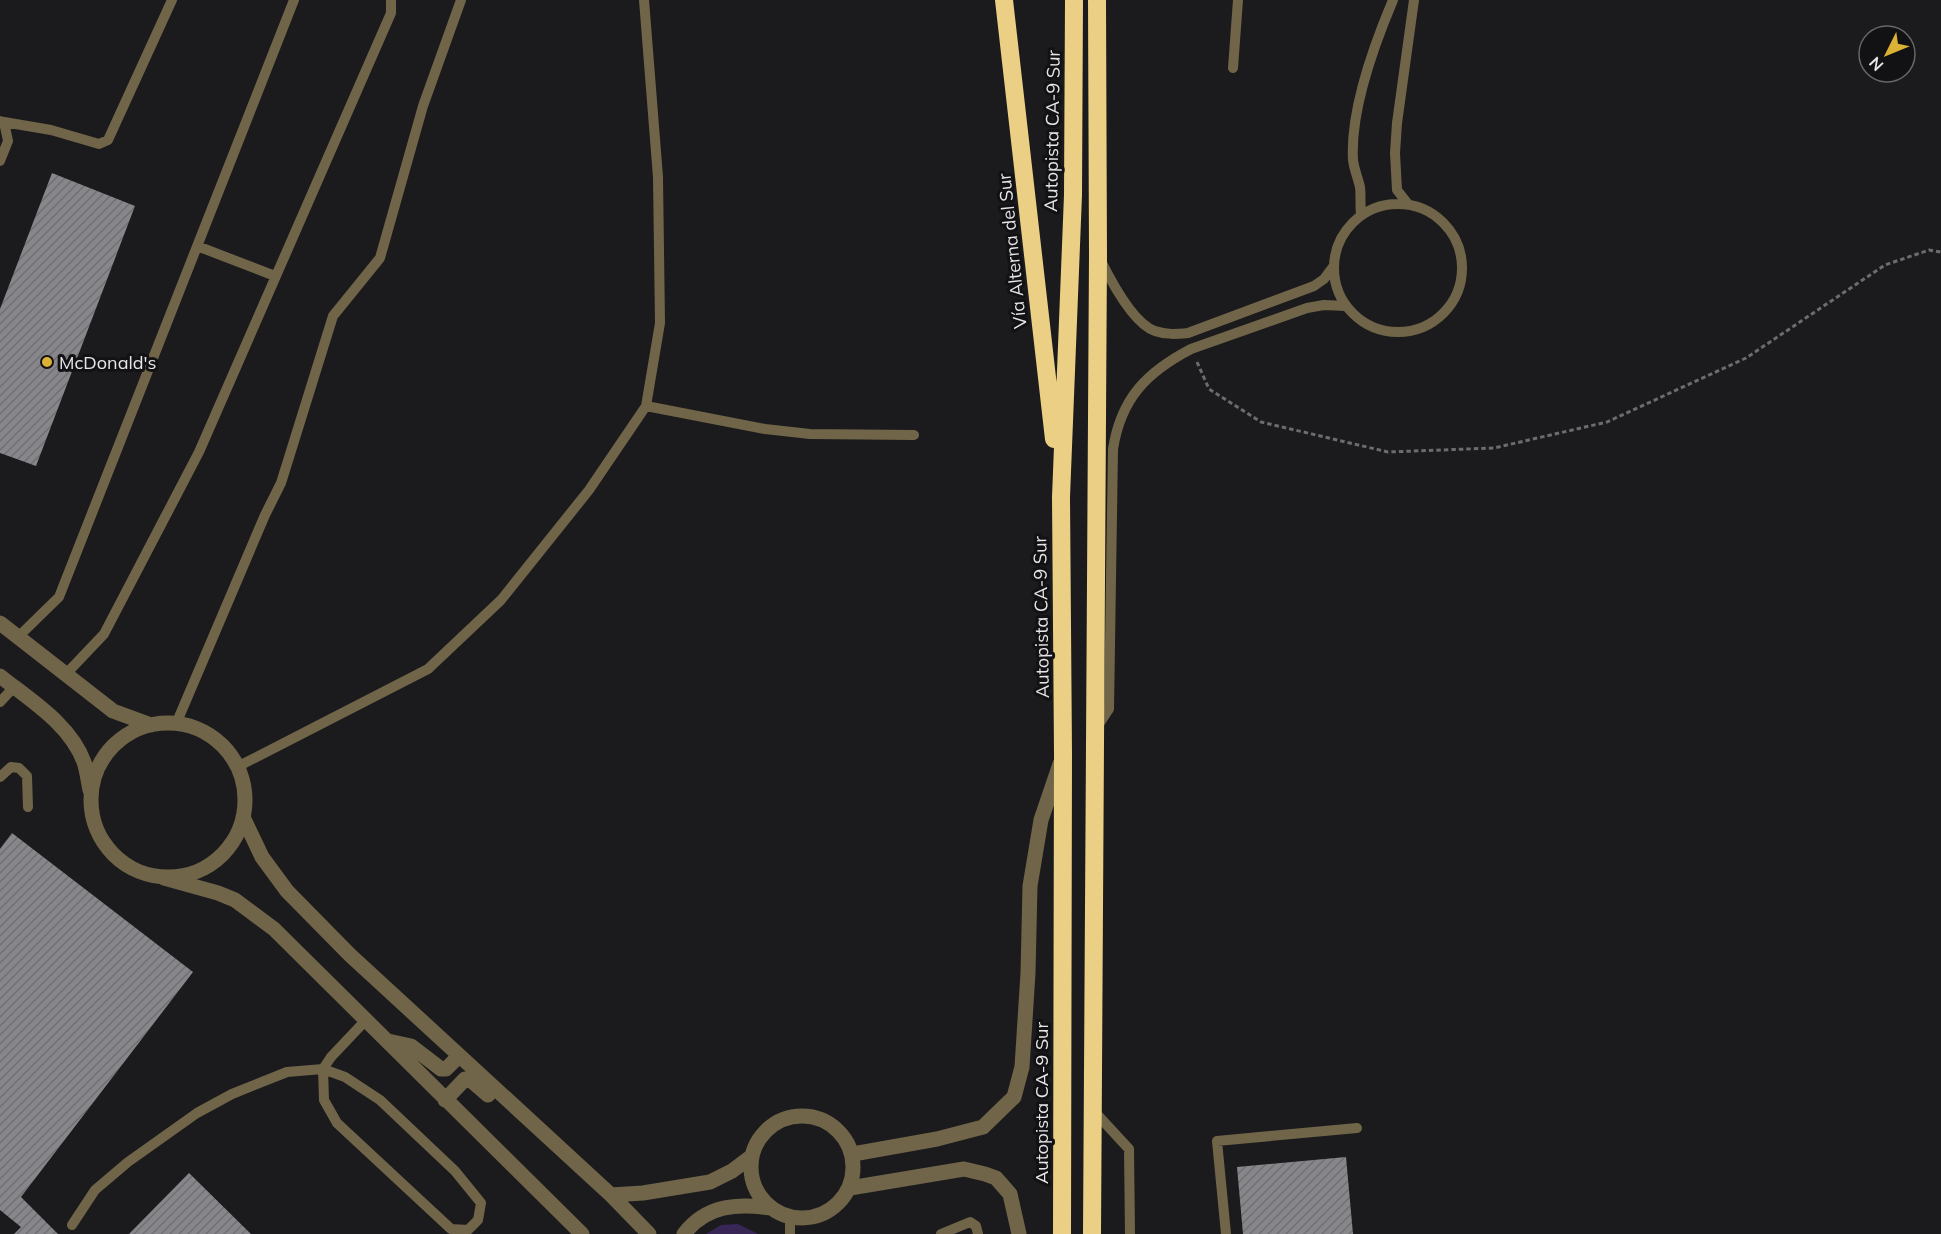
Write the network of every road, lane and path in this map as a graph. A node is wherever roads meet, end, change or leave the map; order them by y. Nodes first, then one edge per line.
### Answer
1 (172, 0) edge
2 (294, 0) edge
3 (391, 0) edge
4 (461, 0) edge
5 (644, 0) edge
6 (1004, 0) edge
7 (1074, 0) edge
8 (1097, 0) edge
9 (1238, 0) edge
10 (1393, 0) edge
11 (1414, 0) edge
12 (1233, 68) dead end
13 (2, 121) edge
14 (0, 161) edge
15 (1408, 204) junction
16 (1361, 214) junction
17 (197, 246) junction
18 (1941, 252) edge
19 (1098, 255) junction
20 (1333, 267) junction
21 (275, 276) junction
22 (1346, 306) junction
23 (1191, 349) junction
24 (646, 406) junction
25 (914, 435) dead end
26 (1061, 497) junction
27 (0, 623) edge
28 (18, 637) junction
29 (66, 674) junction
30 (0, 676) edge
31 (14, 687) junction
32 (0, 702) edge
33 (177, 724) junction
34 (151, 725) junction
35 (1095, 730) junction
36 (1063, 753) junction
37 (237, 767) junction
38 (0, 777) edge
39 (91, 792) junction
40 (28, 807) dead end
41 (243, 817) junction
42 (164, 878) junction
43 (366, 1020) junction
44 (388, 1041) junction
45 (459, 1056) junction
46 (323, 1069) junction
47 (445, 1100) junction
48 (1093, 1109) junction
49 (531, 1122) junction
50 (1357, 1128) dead end
51 (852, 1154) junction
52 (752, 1156) junction
53 (850, 1188) junction
54 (611, 1195) junction
55 (771, 1208) junction
56 (790, 1217) junction
57 (72, 1225) dead end
58 (582, 1234) edge
59 (649, 1234) edge
60 (684, 1234) edge
61 (790, 1234) edge
62 (941, 1234) edge
63 (978, 1234) edge
64 (1019, 1234) edge
65 (1062, 1234) edge
66 (1092, 1234) edge
67 (1131, 1234) edge
68 (1226, 1234) edge

1 - 13 lane
2 - 17 lane
3 - 21 lane
4 - 33 lane
5 - 24 lane
6 - 26 highway, Vía Alterna del Sur
7 - 26 highway, Autopista CA-9 Sur
8 - 19 highway
9 - 12 lane
10 - 16 lane
11 - 15 lane
13 - 14 lane
15 - 16 lane
15 - 22 lane
16 - 20 lane
17 - 21 lane
17 - 28 lane
18 - 23 path
19 - 20 lane
19 - 35 highway
20 - 22 lane
21 - 29 lane
22 - 23 lane
23 - 35 lane
24 - 25 lane
24 - 37 lane
26 - 36 highway, Autopista CA-9 Sur
27 - 28 street
28 - 29 street
29 - 34 street
30 - 31 street
31 - 32 lane
31 - 39 street
33 - 34 street
33 - 37 street
34 - 39 street
35 - 48 highway
36 - 51 street
36 - 65 highway, Autopista CA-9 Sur
37 - 41 street
38 - 40 lane
39 - 42 street
41 - 42 street
41 - 45 street
42 - 43 street
43 - 44 street
43 - 46 lane
44 - 45 street
44 - 47 street
45 - 49 street
46 - 46 lane
46 - 57 lane
47 - 49 street
47 - 58 street
48 - 66 highway
48 - 67 lane
49 - 54 street
50 - 68 lane
51 - 52 street
51 - 53 street
52 - 54 street
52 - 55 street
53 - 56 street
53 - 64 street
54 - 59 street
55 - 56 street
55 - 60 street
56 - 61 lane
62 - 63 lane

